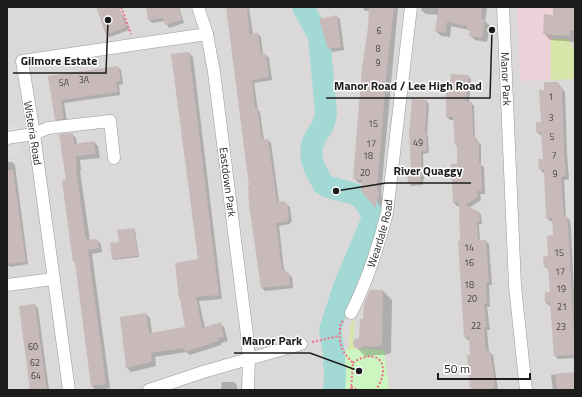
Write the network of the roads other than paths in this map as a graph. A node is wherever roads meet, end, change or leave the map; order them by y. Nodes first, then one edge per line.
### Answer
1 (198, 7) edge
2 (411, 7) edge
3 (503, 7) edge
4 (207, 34) junction
5 (34, 134) junction
6 (7, 138) edge
7 (114, 158) dead end
8 (53, 279) junction
9 (7, 285) edge
10 (351, 313) dead end
11 (301, 344) road end
12 (249, 359) junction
13 (68, 390) edge
14 (149, 390) edge
15 (248, 390) edge
16 (526, 390) edge

1 - 4 street, Eastdown Park
2 - 10 street, Weardale Road
3 - 16 street, Manor Park
4 - 5 street, Wisteria Road
4 - 12 street, Eastdown Park
5 - 6 street
5 - 7 street
5 - 8 street, Wisteria Road
8 - 9 street
8 - 13 street, Wisteria Road
11 - 12 street
12 - 14 street
12 - 15 street, Eastdown Park

